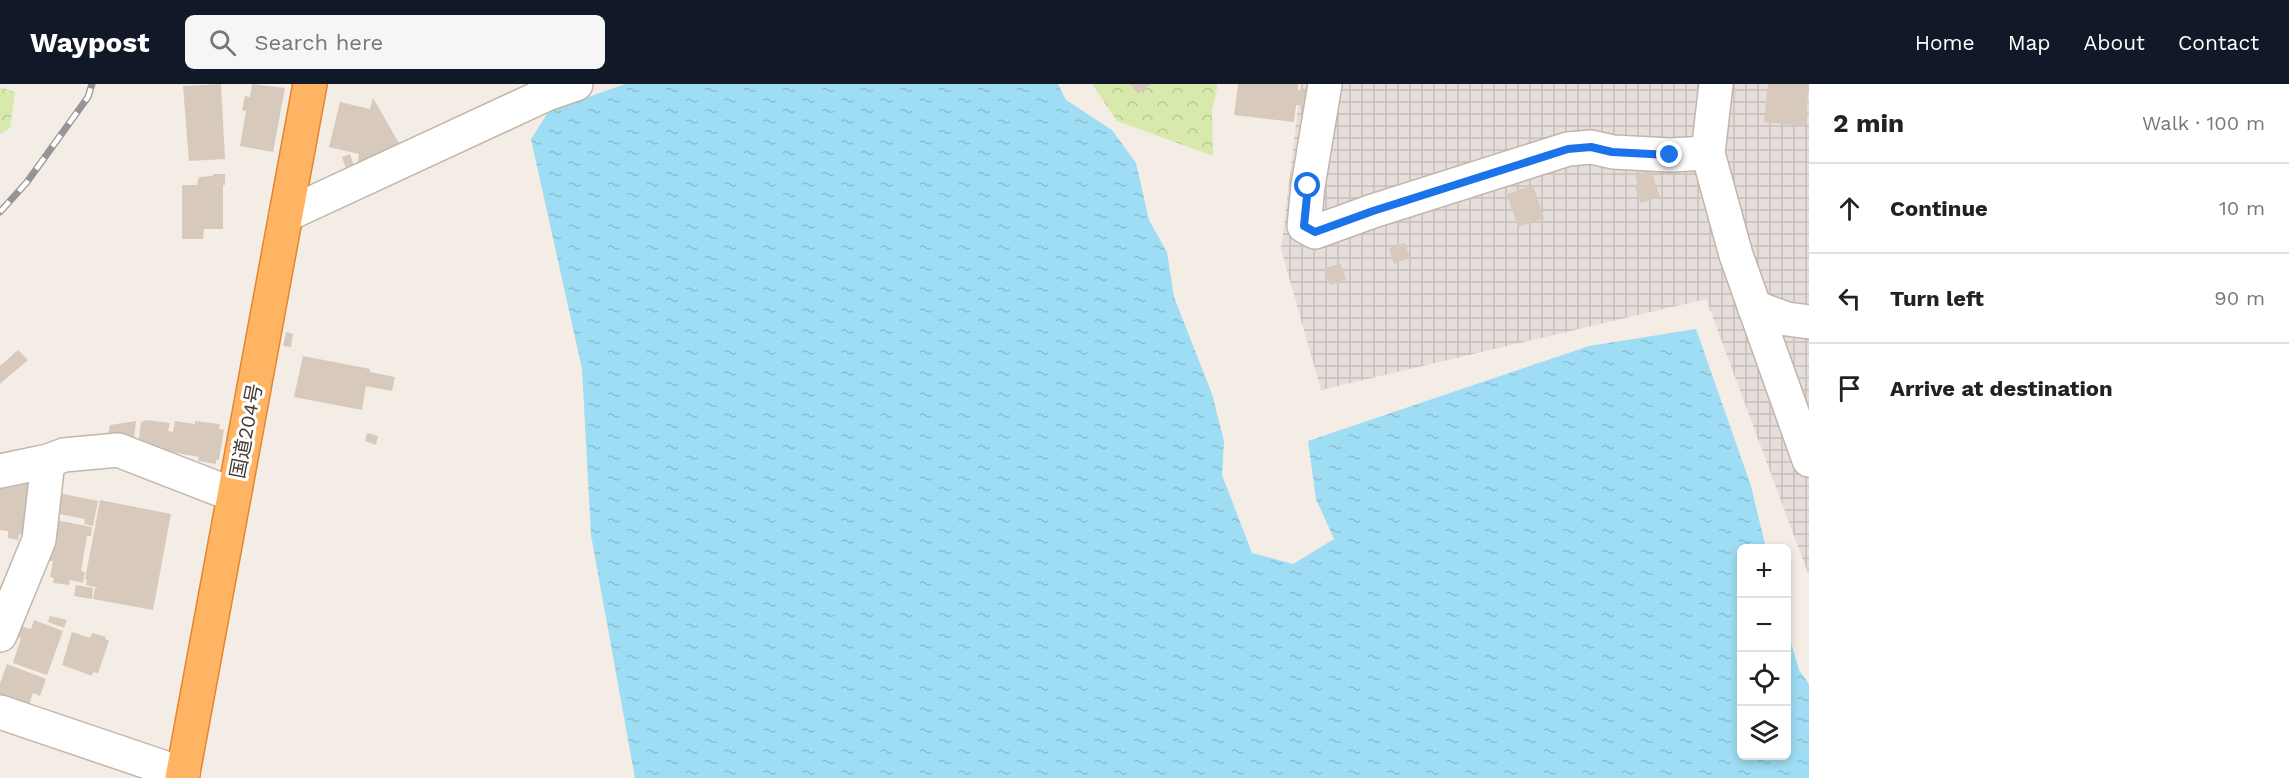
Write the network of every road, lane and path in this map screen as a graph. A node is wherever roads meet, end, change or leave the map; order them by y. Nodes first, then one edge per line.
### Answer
1 (310, 84) edge
2 (576, 84) edge
3 (1325, 84) edge
4 (1716, 84) edge
5 (1708, 153) junction
6 (286, 215) junction
7 (1754, 307) junction
8 (1809, 322) edge
9 (1809, 460) edge
10 (48, 461) junction
11 (0, 471) edge
12 (234, 495) junction
13 (0, 635) edge
14 (0, 712) edge
15 (182, 776) edge

1 - 6 highway, 国道204号
2 - 6 street
3 - 5 street
4 - 5 street
5 - 7 street
6 - 12 highway, 国道204号
7 - 8 street
7 - 9 street
10 - 11 street
10 - 12 street
10 - 13 street
12 - 15 highway, 国道204号
14 - 15 street

